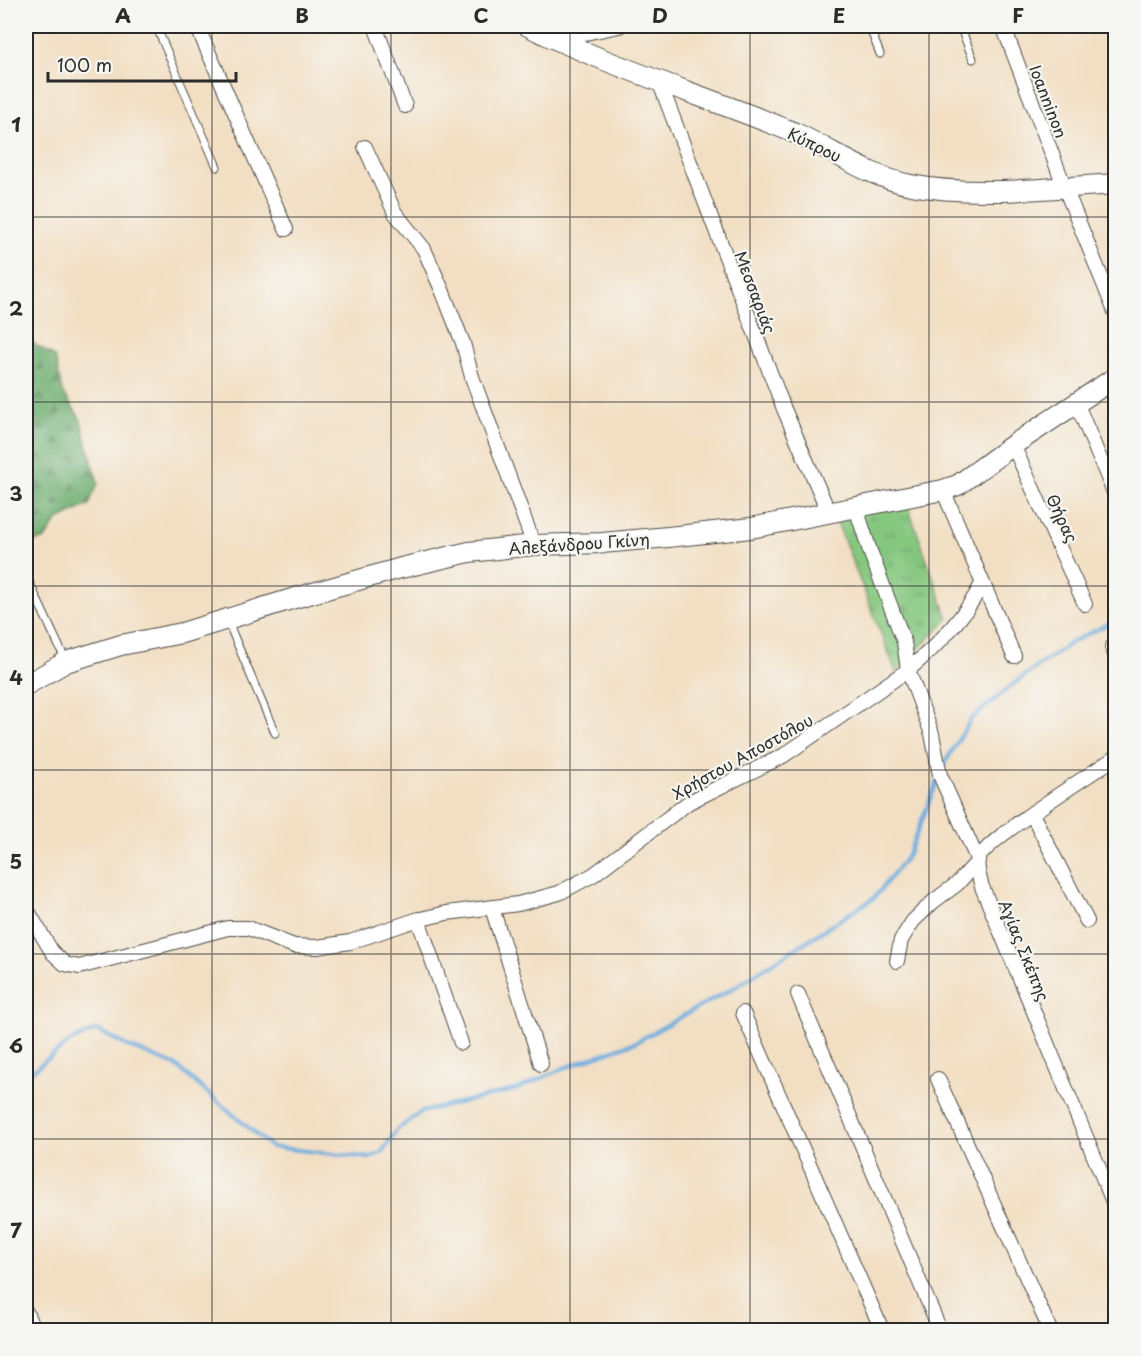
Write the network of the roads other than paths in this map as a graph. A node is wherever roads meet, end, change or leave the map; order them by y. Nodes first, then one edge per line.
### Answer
1 (156, 26) edge
2 (197, 26) edge
3 (375, 26) edge
4 (528, 26) edge
5 (619, 26) edge
6 (869, 26) edge
7 (960, 26) edge
8 (1003, 26) edge
9 (556, 39) junction
10 (880, 54) dead end
11 (973, 59) dead end
12 (659, 81) junction
13 (405, 106) dead end
14 (365, 147) dead end
15 (217, 167) dead end
16 (1116, 184) edge
17 (1065, 188) junction
18 (286, 229) dead end
19 (1116, 314) edge
20 (1116, 377) edge
21 (1076, 402) junction
22 (1013, 445) junction
23 (943, 490) junction
24 (1116, 497) edge
25 (856, 508) junction
26 (829, 513) junction
27 (534, 545) junction
28 (30, 584) dead end
29 (982, 584) junction
30 (1085, 604) dead end
31 (227, 620) junction
32 (1014, 656) dead end
33 (66, 662) junction
34 (908, 670) junction
35 (26, 685) edge
36 (275, 733) dead end
37 (1116, 758) edge
38 (1032, 814) junction
39 (978, 861) junction
40 (26, 908) edge
41 (492, 908) junction
42 (418, 920) junction
43 (1088, 921) dead end
44 (897, 960) dead end
45 (798, 994) dead end
46 (743, 1013) dead end
47 (461, 1043) dead end
48 (541, 1064) dead end
49 (938, 1079) dead end
50 (1116, 1209) edge
51 (26, 1312) edge
52 (33, 1330) edge
53 (882, 1330) edge
54 (940, 1330) edge
55 (1050, 1330) edge

1 - 15 lane
2 - 18 street
3 - 13 street
4 - 9 street, Κύπρου
5 - 9 street
6 - 10 lane
7 - 11 lane
8 - 17 street, Ioanninon
9 - 12 street, Κύπρου
12 - 17 street, Κύπρου
12 - 26 street, Μεσσαριάς
14 - 27 street
16 - 17 street, Κύπρου
17 - 19 street, Ioanninon
20 - 21 street, Αλεξάνδρου Γκίνη
21 - 22 street, Αλεξάνδρου Γκίνη
21 - 24 street
22 - 23 street, Αλεξάνδρου Γκίνη
22 - 30 street, Θήρας
23 - 25 street, Αλεξάνδρου Γκίνη
23 - 29 street
25 - 26 street, Αλεξάνδρου Γκίνη
25 - 34 street, Αγίας Σκέπης
26 - 27 street, Αλεξάνδρου Γκίνη
27 - 31 street, Αλεξάνδρου Γκίνη
28 - 33 lane
29 - 32 street
29 - 34 street, Χρήστου Αποστόλου
31 - 33 street, Αλεξάνδρου Γκίνη
31 - 36 lane
33 - 35 street, Αλεξάνδρου Γκίνη
34 - 39 street, Αγίας Σκέπης
34 - 41 street, Χρήστου Αποστόλου
37 - 38 street
38 - 39 street
38 - 43 street
39 - 44 street
39 - 50 street, Αγίας Σκέπης
40 - 42 street, Χρήστου Αποστόλου
41 - 42 street, Χρήστου Αποστόλου
41 - 48 street
42 - 47 street
45 - 54 street
46 - 53 street
49 - 55 street
51 - 52 street

